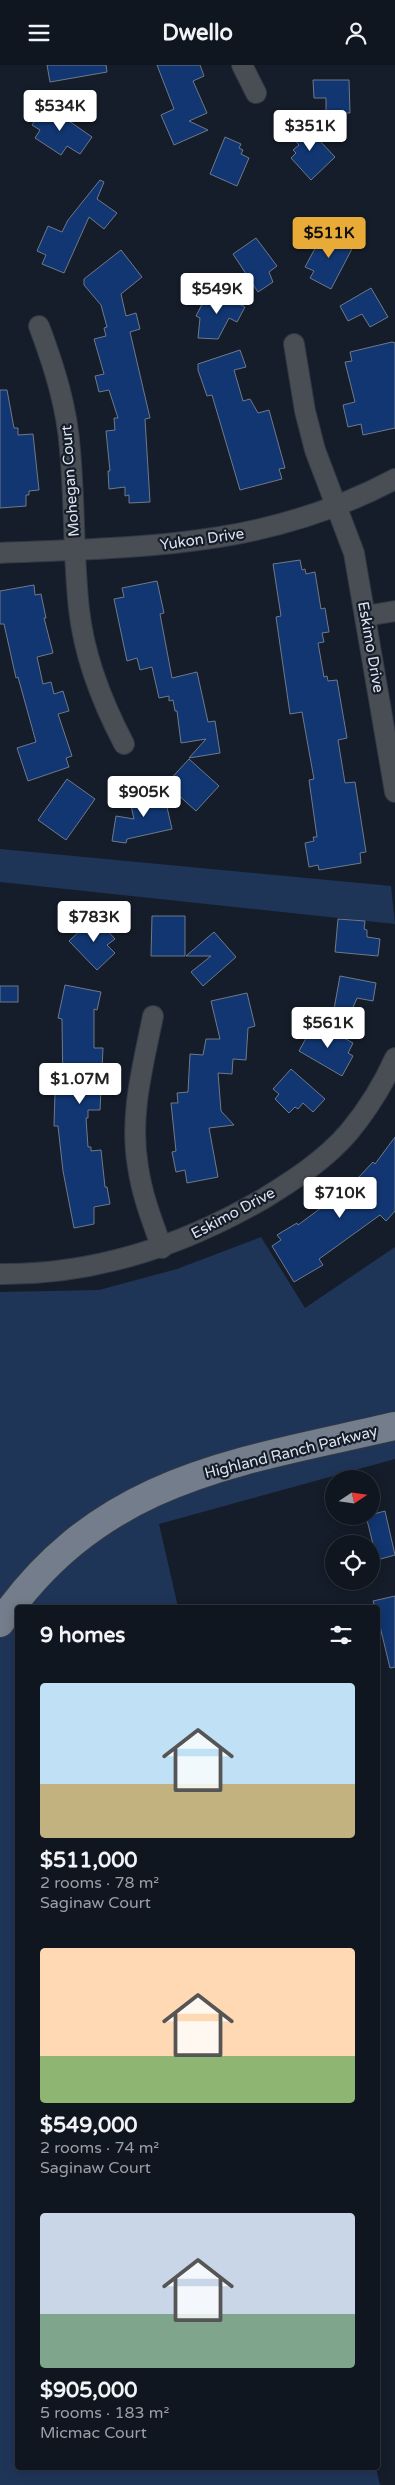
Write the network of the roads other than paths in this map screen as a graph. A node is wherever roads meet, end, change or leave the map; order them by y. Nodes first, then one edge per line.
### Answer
1 (242, 65) edge
2 (256, 93) dead end
3 (39, 326) dead end
4 (294, 344) dead end
5 (395, 479) edge
6 (336, 506) junction
7 (75, 550) junction
8 (0, 553) edge
9 (395, 611) edge
10 (365, 616) junction
11 (124, 744) dead end
12 (395, 791) edge
13 (153, 1016) dead end
14 (395, 1058) edge
15 (162, 1248) junction
16 (0, 1274) edge
17 (395, 1426) edge
18 (0, 1623) edge

1 - 2 street
3 - 7 street, Mohegan Court
4 - 6 street, Eskimo Drive
5 - 6 street, Yukon Drive
6 - 7 street, Yukon Drive
6 - 10 street, Eskimo Drive
7 - 8 street, Yukon Drive
7 - 11 street, Mohegan Court
9 - 10 street
10 - 12 street, Eskimo Drive
13 - 15 street
14 - 15 street, Eskimo Drive
15 - 16 street, Eskimo Drive
17 - 18 main road, Highland Ranch Parkway

